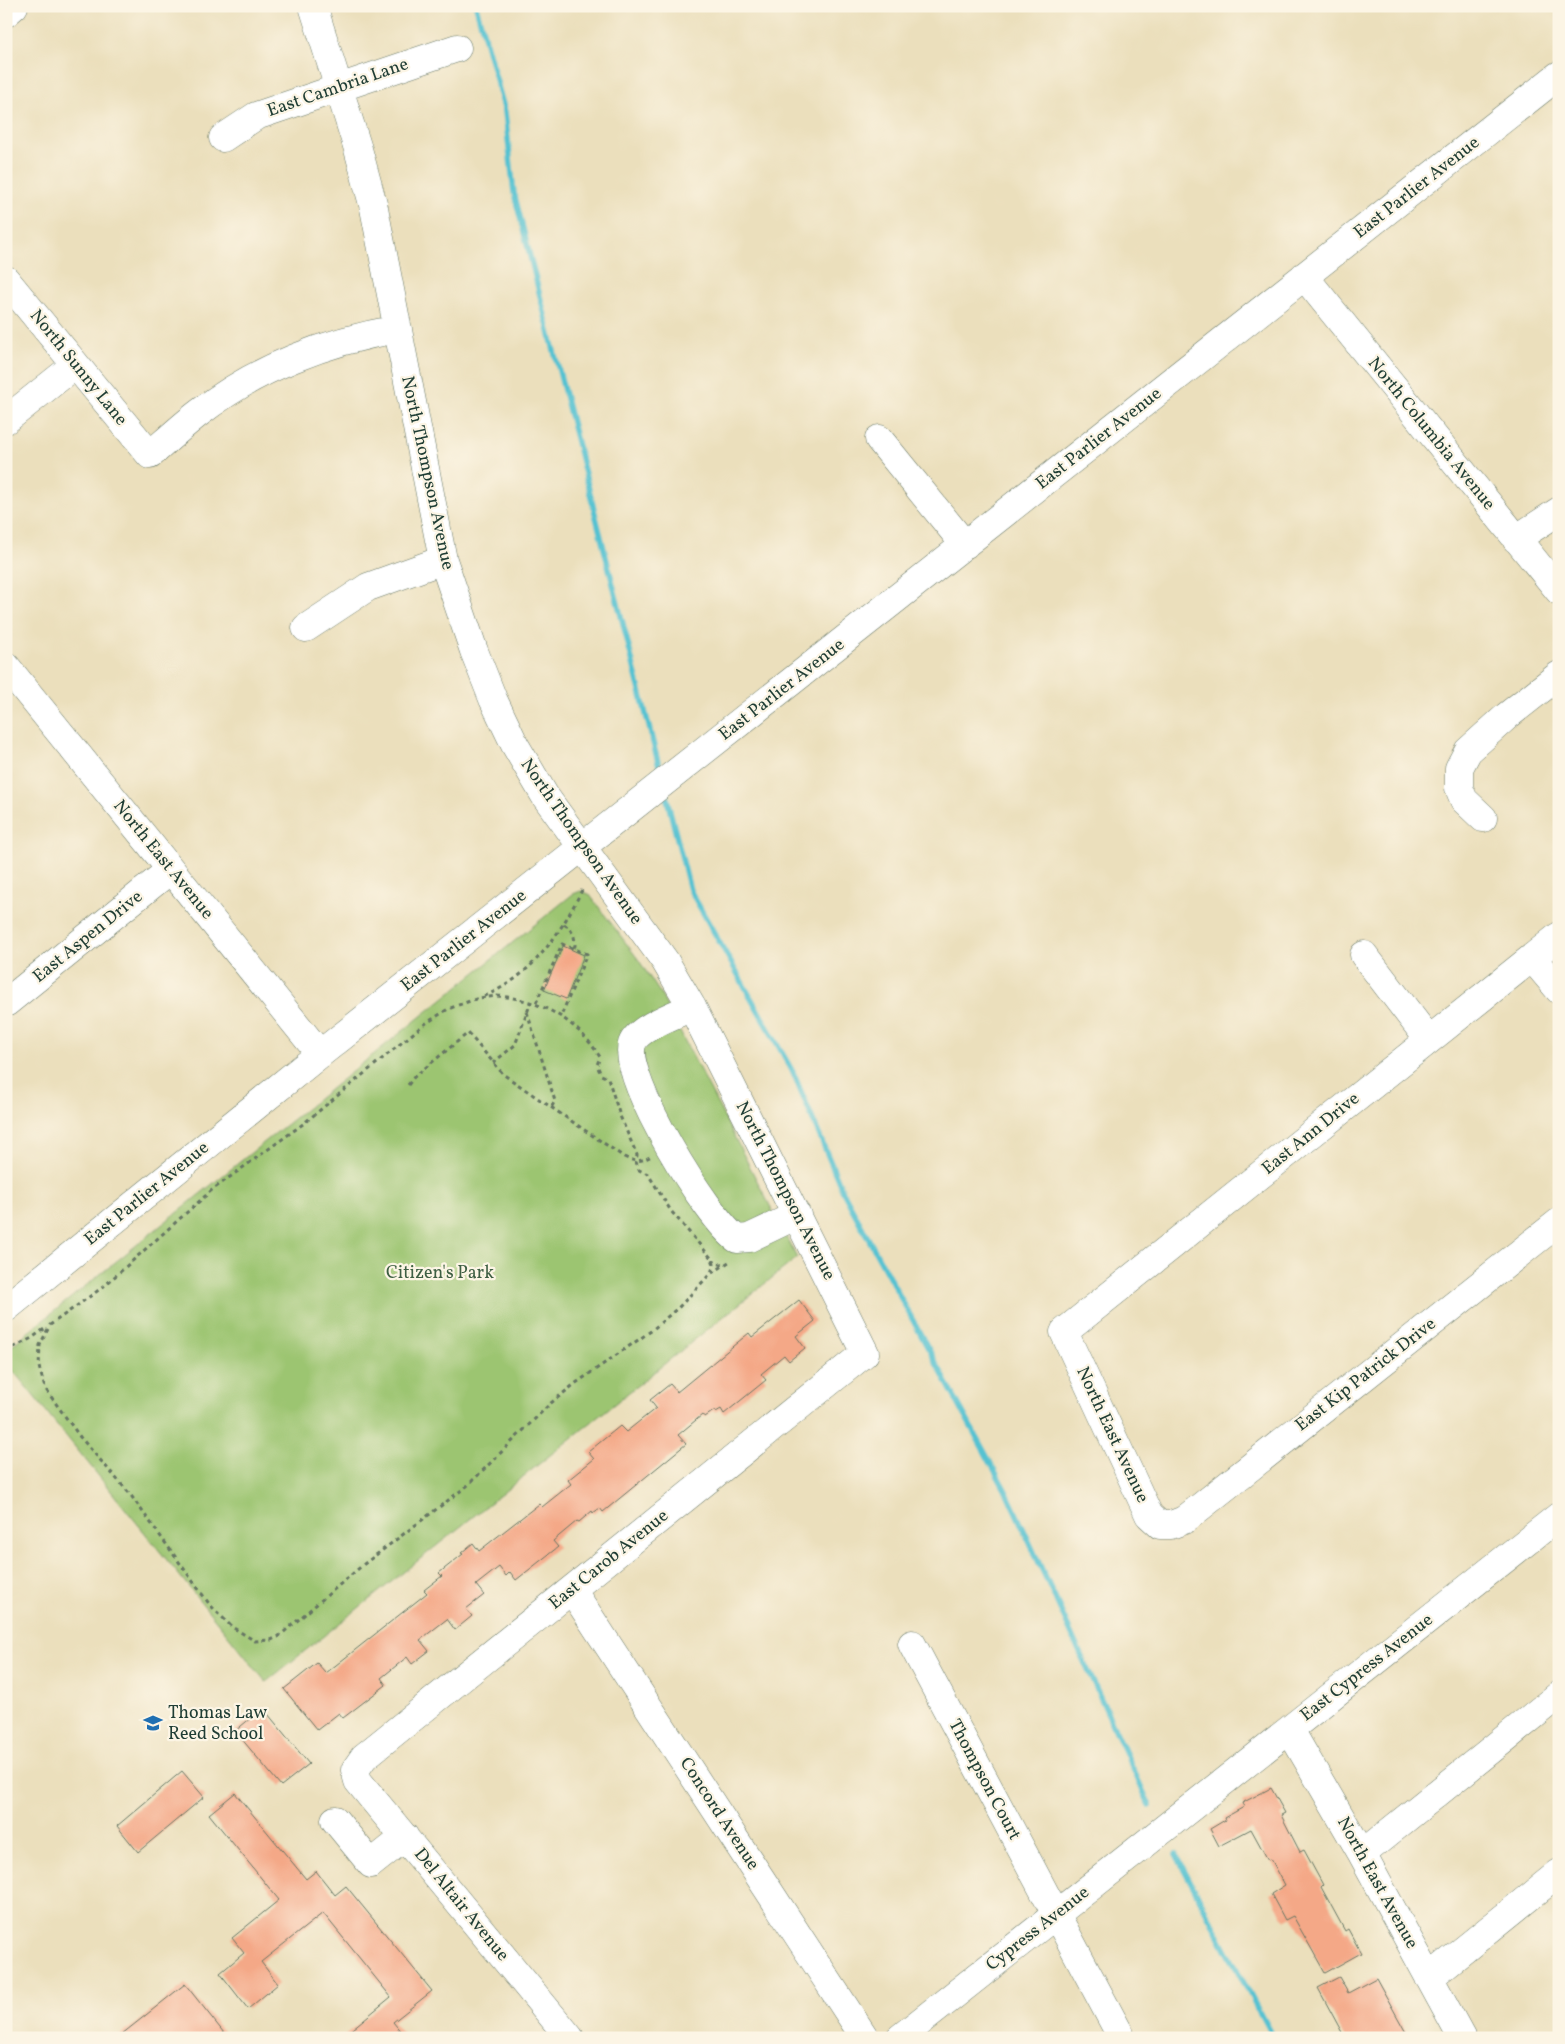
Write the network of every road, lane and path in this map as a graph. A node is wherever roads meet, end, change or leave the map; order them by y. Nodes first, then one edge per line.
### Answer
1 (14, 6) edge
2 (313, 6) edge
3 (6, 13) edge
4 (457, 48) dead end
5 (1559, 75) edge
6 (338, 88) junction
7 (223, 138) dead end
8 (1304, 276) junction
9 (6, 280) edge
10 (398, 329) junction
11 (75, 365) junction
12 (6, 420) edge
13 (879, 439) dead end
14 (1559, 511) edge
15 (1516, 539) junction
16 (965, 545) junction
17 (443, 560) junction
18 (1559, 592) edge
19 (306, 628) dead end
20 (6, 666) edge
21 (1559, 675) edge
22 (1483, 818) dead end
23 (582, 848) junction
24 (170, 870) junction
25 (582, 890) dead end
26 (564, 924) junction
27 (1559, 936) edge
28 (572, 948) junction
29 (1364, 955) dead end
30 (1532, 958) junction
31 (1559, 990) edge
32 (479, 998) junction
33 (531, 1002) junction
34 (6, 1003) edge
35 (536, 1003) junction
36 (692, 1007) junction
37 (527, 1012) junction
38 (561, 1016) junction
39 (1429, 1040) junction
40 (320, 1054) junction
41 (492, 1063) junction
42 (408, 1085) dead end
43 (551, 1108) junction
44 (636, 1162) junction
45 (641, 1162) dead end
46 (798, 1215) junction
47 (1559, 1222) edge
48 (712, 1260) junction
49 (727, 1263) dead end
50 (6, 1308) edge
51 (50, 1325) junction
52 (1064, 1332) joint
53 (32, 1338) junction
54 (40, 1345) junction
55 (6, 1351) edge
56 (865, 1353) joint
57 (1559, 1516) edge
58 (1171, 1525) joint
59 (572, 1590) junction
60 (912, 1644) dead end
61 (1559, 1695) edge
62 (1290, 1730) junction
63 (355, 1770) joint
64 (335, 1820) dead end
65 (1176, 1820) joint
66 (405, 1837) junction
67 (1362, 1854) junction
68 (1559, 1874) edge
69 (1056, 1915) junction
70 (1429, 1978) junction
71 (570, 2038) edge
72 (865, 2038) edge
73 (900, 2038) edge
74 (1122, 2038) edge
75 (1462, 2038) edge

1 - 3 street
2 - 6 street, North Thompson Avenue
4 - 6 street, East Cambria Lane
5 - 8 street, East Parlier Avenue
6 - 7 street, East Cambria Lane
6 - 10 street, North Thompson Avenue
8 - 15 street, North Columbia Avenue
8 - 16 street, East Parlier Avenue
9 - 11 street, North Sunny Lane
10 - 11 street, North Sunny Lane
10 - 17 street, North Thompson Avenue
11 - 12 street
13 - 16 street
14 - 15 street
15 - 18 street, North Columbia Avenue
16 - 23 street, East Parlier Avenue
17 - 19 street
17 - 23 street, North Thompson Avenue
20 - 24 street, North East Avenue
21 - 22 street
23 - 36 street, North Thompson Avenue
23 - 40 street, East Parlier Avenue
24 - 34 street, East Aspen Drive
24 - 40 street, North East Avenue
25 - 26 path
26 - 28 path
26 - 32 path
27 - 30 street, East Ann Drive
28 - 35 path
28 - 38 path
29 - 39 street
30 - 31 street
30 - 39 street, East Ann Drive
32 - 33 path
32 - 51 path
33 - 35 path
33 - 37 path
35 - 38 path
36 - 46 street, North Thompson Avenue
36 - 46 street
37 - 41 path
37 - 43 path
38 - 44 path
39 - 52 street, East Ann Drive
40 - 50 street, East Parlier Avenue
41 - 42 path
41 - 43 path
43 - 44 path
44 - 45 path
44 - 48 path
46 - 56 street, North Thompson Avenue
47 - 58 street, East Kip Patrick Drive
48 - 49 path
48 - 54 path
51 - 53 path
51 - 54 path
52 - 58 street, North East Avenue
53 - 54 path
53 - 55 path
56 - 59 street, East Carob Avenue
57 - 62 street, East Cypress Avenue
59 - 63 street, East Carob Avenue
59 - 72 street, Concord Avenue
60 - 69 street, Thompson Court
61 - 67 street
62 - 65 street, East Cypress Avenue
62 - 67 street, North East Avenue
63 - 66 street, Del Altair Avenue
64 - 66 street
65 - 69 street, Cypress Avenue
66 - 71 street, Del Altair Avenue
67 - 70 street, North East Avenue
68 - 70 street
69 - 73 street, Cypress Avenue
69 - 74 street, Thompson Court
70 - 75 street, North East Avenue

